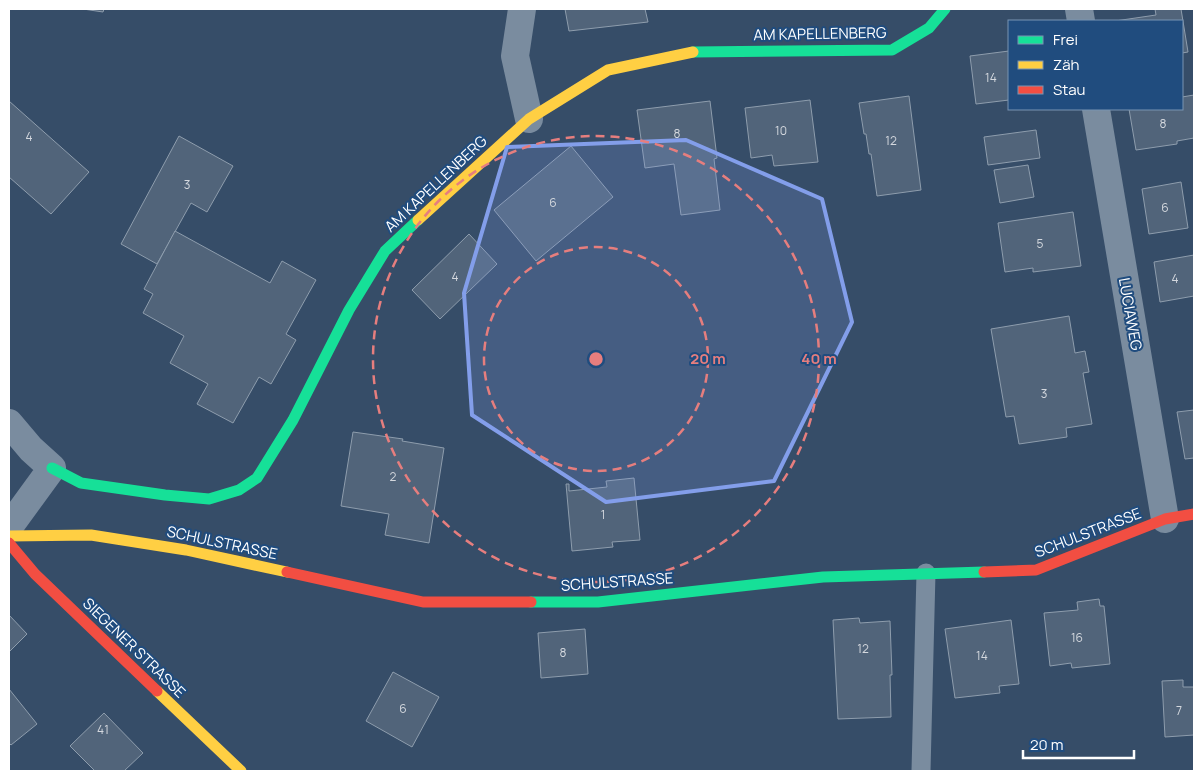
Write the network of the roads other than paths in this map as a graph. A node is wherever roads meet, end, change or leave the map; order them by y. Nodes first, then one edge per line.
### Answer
1 (522, 9) edge
2 (945, 9) edge
3 (1096, 110) edge
4 (529, 119) junction
5 (9, 423) edge
6 (52, 468) junction
7 (1194, 514) edge
8 (1164, 519) junction
9 (9, 527) edge
10 (9, 536) edge
11 (9, 544) edge
12 (926, 574) junction
13 (241, 771) edge
14 (921, 771) edge

1 - 4 street
2 - 4 street, AM KAPELLENBERG
3 - 8 street, LUCIAWEG
4 - 6 street, AM KAPELLENBERG
5 - 6 street
6 - 9 street
7 - 8 street, SCHULSTRASSE
8 - 12 street, SCHULSTRASSE
10 - 12 street, SCHULSTRASSE
11 - 13 street, SIEGENER STRASSE
12 - 14 lane

